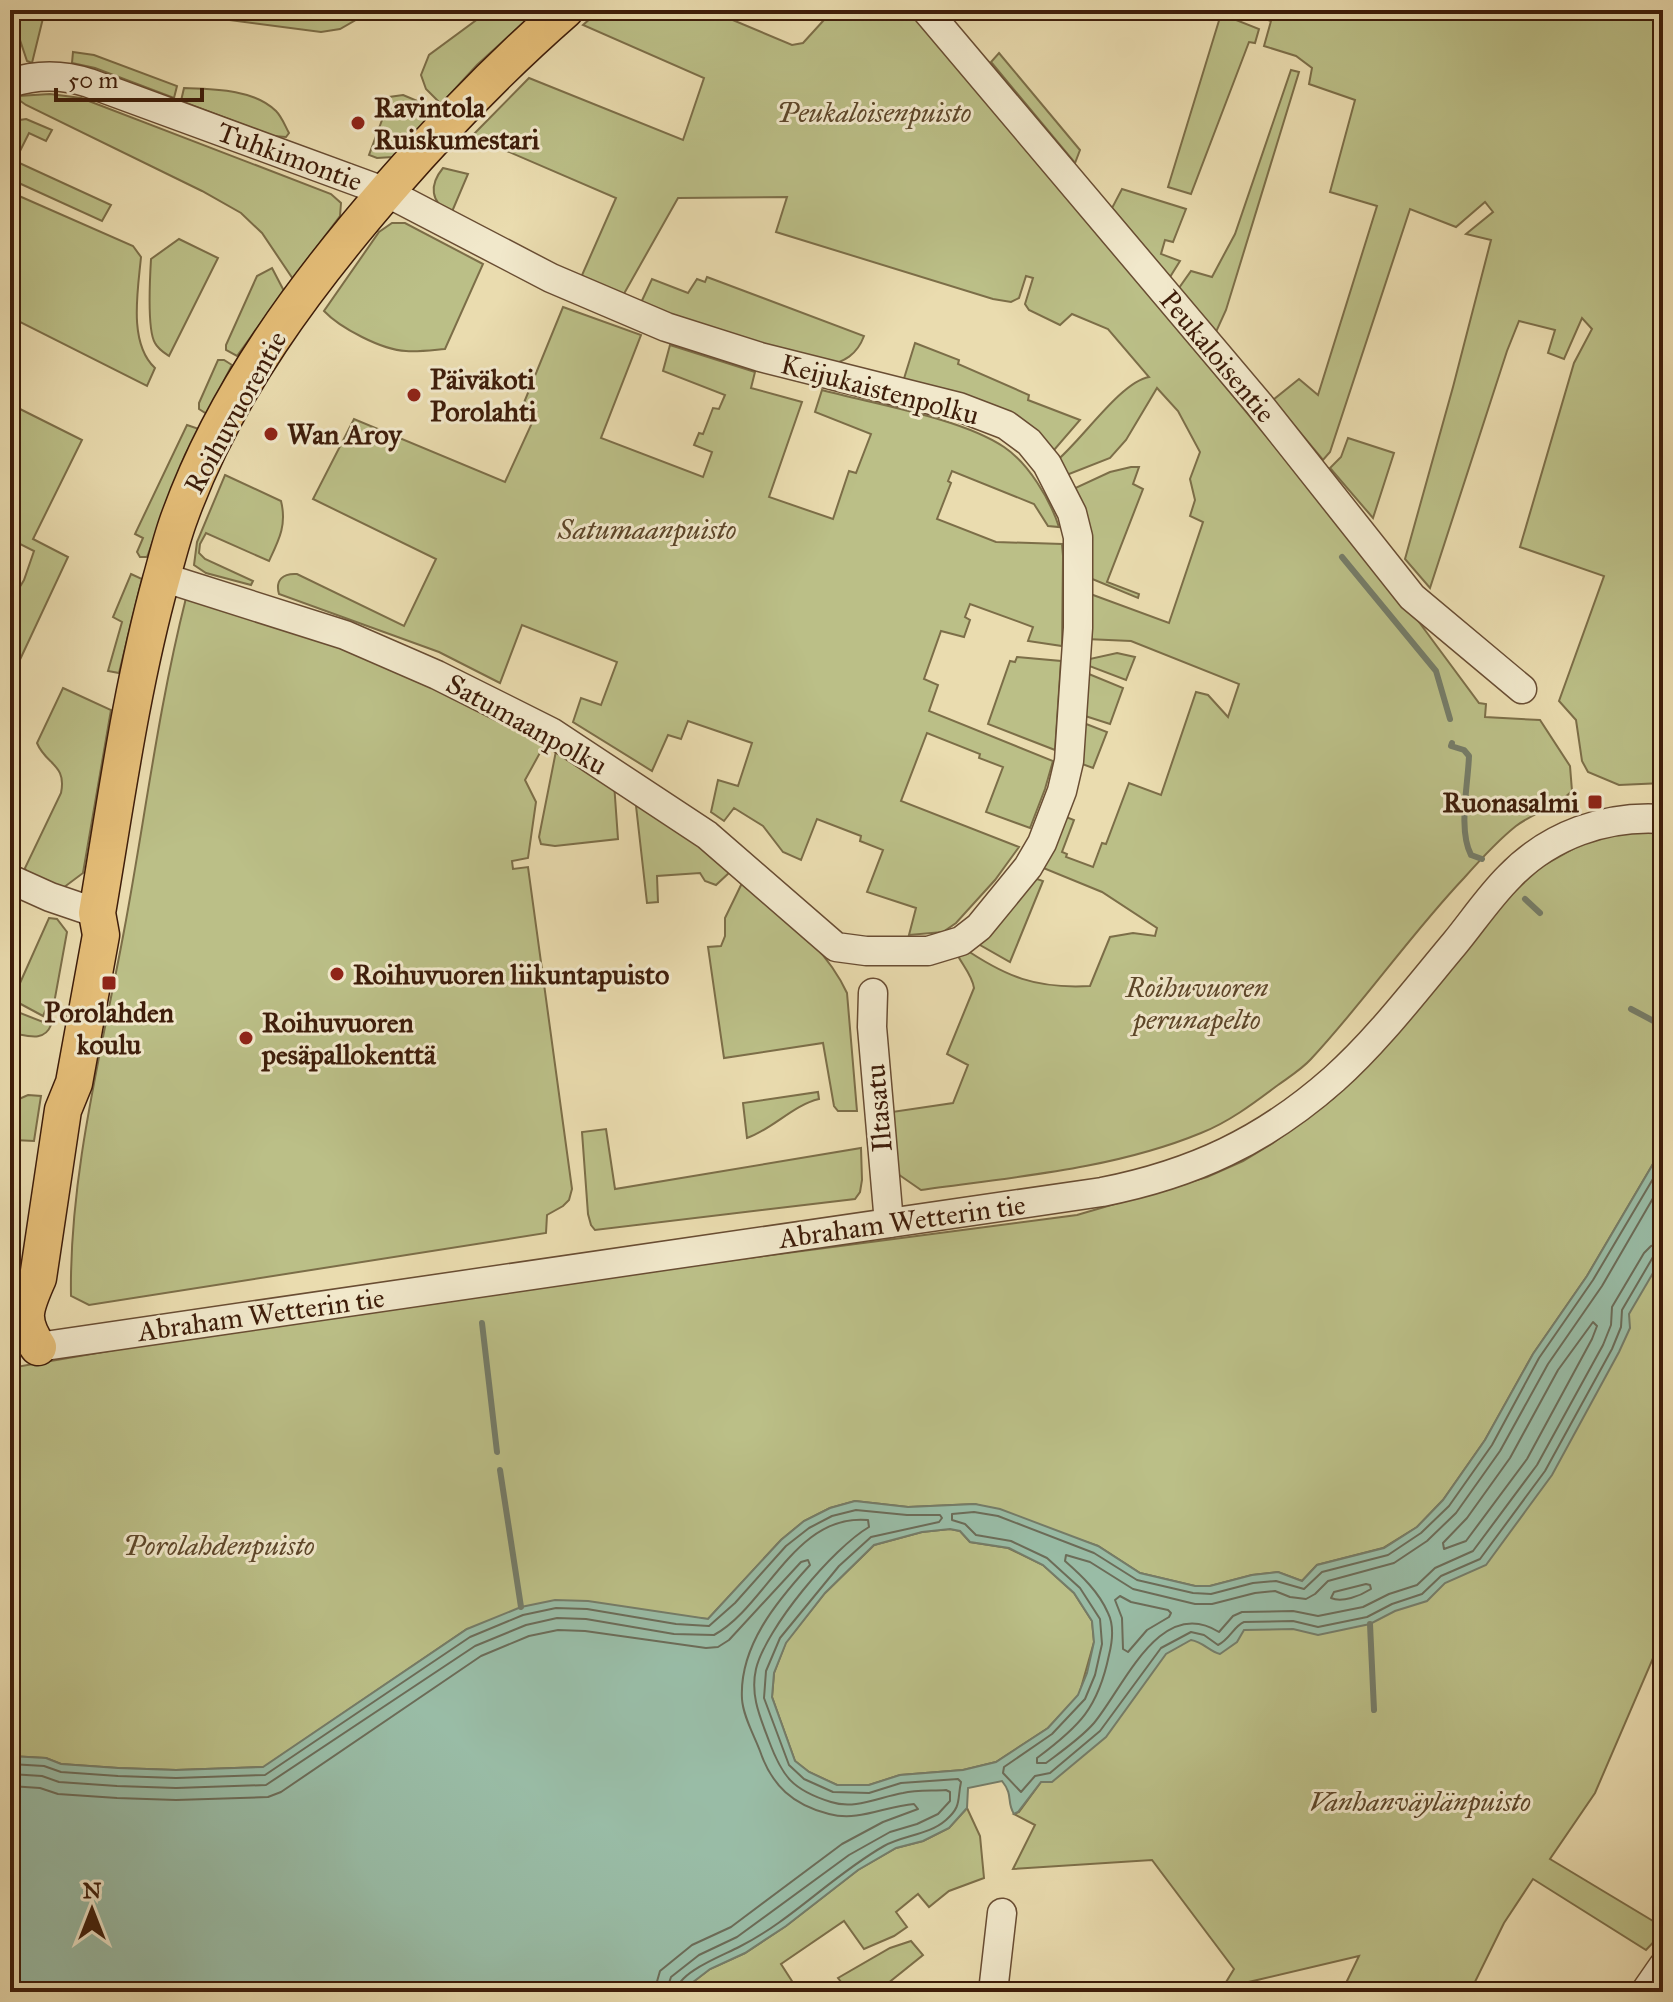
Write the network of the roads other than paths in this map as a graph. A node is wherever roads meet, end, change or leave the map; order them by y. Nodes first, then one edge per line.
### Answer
1 (565, 10) edge
2 (926, 10) edge
3 (10, 83) edge
4 (386, 192) junction
5 (162, 577) junction
6 (1522, 689) dead end
7 (1663, 819) edge
8 (10, 879) edge
9 (97, 913) junction
10 (848, 950) joint
11 (873, 993) dead end
12 (889, 1223) junction
13 (24, 1350) edge
14 (1002, 1913) dead end
15 (1663, 1966) edge
16 (993, 1992) edge
17 (1645, 1992) edge

1 - 4 main road, Roihuvuorentie
2 - 6 street, Peukaloisentie
3 - 4 street, Tuhkimontie
4 - 5 main road, Roihuvuorentie
4 - 10 street, Keijukaistenpolku
5 - 9 main road, Roihuvuorentie
5 - 10 street, Satumaanpolku
7 - 12 street, Abraham Wetterin tie
8 - 9 street
9 - 13 main road, Roihuvuorentie
11 - 12 street, Iltasatu
12 - 13 street, Abraham Wetterin tie
14 - 16 street
15 - 17 street

